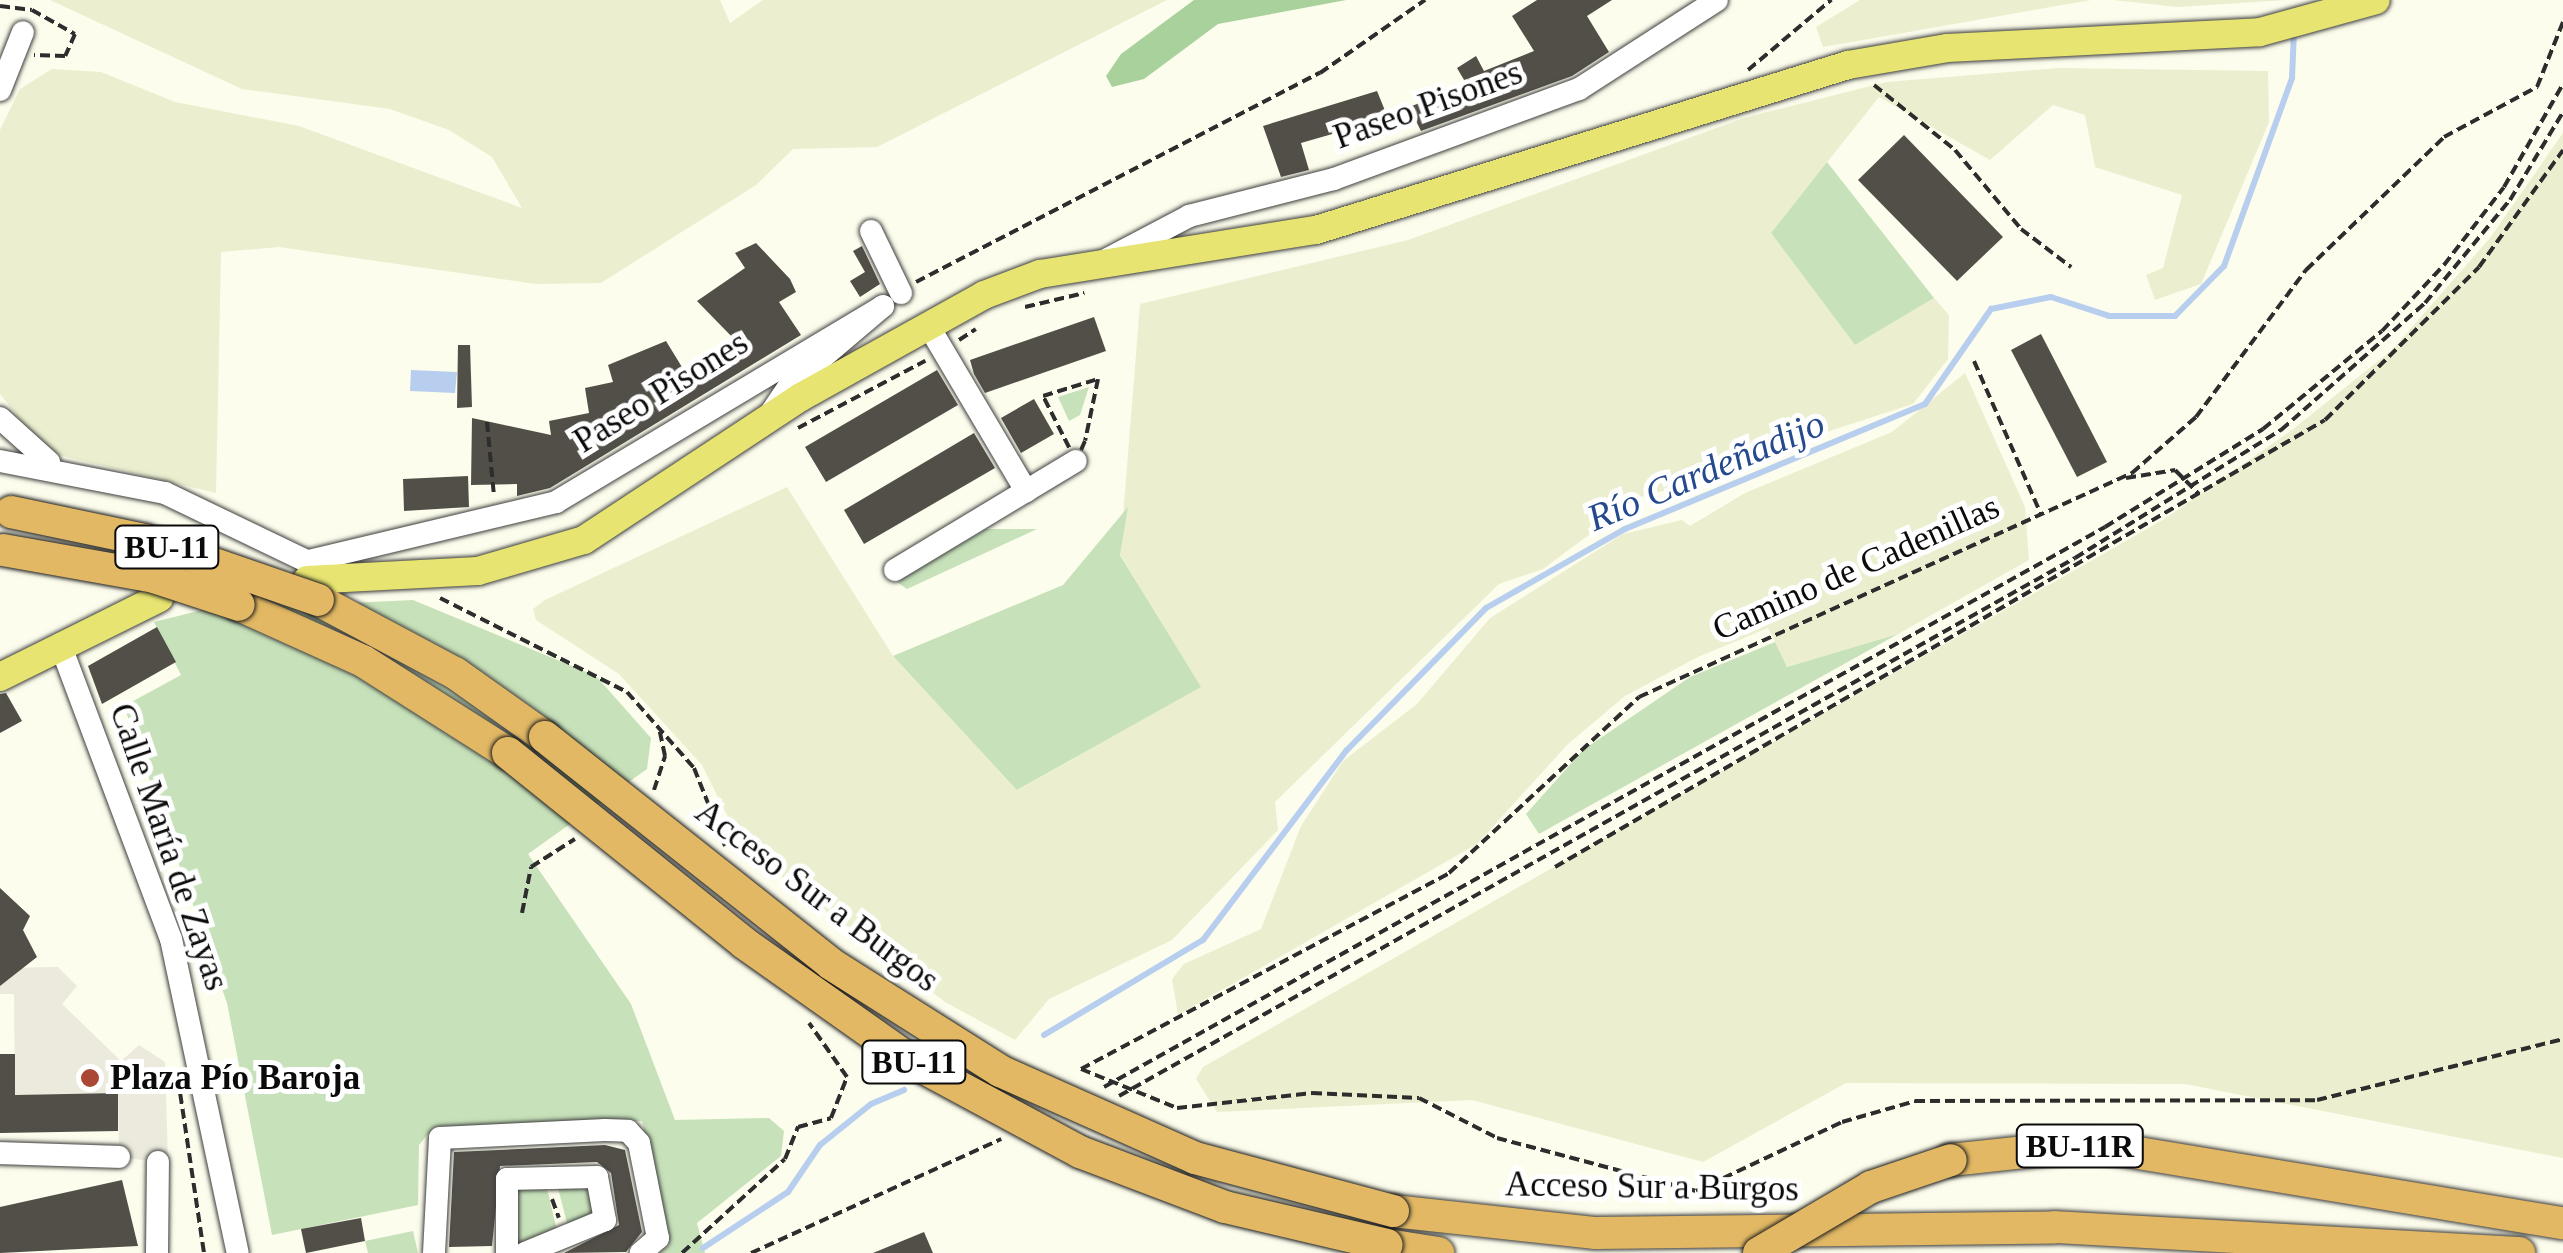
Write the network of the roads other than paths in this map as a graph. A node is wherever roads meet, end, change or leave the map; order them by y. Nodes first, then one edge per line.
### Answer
1 (1717, 0) edge
2 (2376, 0) edge
3 (23, 32) dead end
4 (0, 90) edge
5 (871, 231) dead end
6 (1095, 266) junction
7 (897, 295) junction
8 (928, 325) junction
9 (0, 418) edge
10 (765, 423) junction
11 (0, 461) edge
12 (1076, 461) road end
13 (53, 464) junction
14 (1026, 492) junction
15 (6, 512) edge
16 (1, 550) edge
17 (895, 570) dead end
18 (318, 580) junction
19 (159, 598) dead end
20 (60, 644) junction
21 (3, 673) edge
22 (0, 1153) edge
23 (119, 1157) dead end
24 (158, 1162) dead end
25 (2563, 1222) edge
26 (1387, 1250) edge
27 (156, 1253) edge
28 (238, 1253) edge
29 (434, 1253) edge
30 (507, 1253) edge
31 (525, 1253) edge
32 (641, 1253) edge
33 (1438, 1253) edge
34 (1759, 1253) edge
35 (2519, 1253) edge

1 - 6 street, Paseo Pisones
2 - 6 main road, Paseo Pisones
3 - 4 street
5 - 7 street
6 - 8 main road, Paseo Pisones
7 - 10 street, Paseo Pisones
7 - 18 street, Paseo Pisones
8 - 10 main road, Paseo Pisones
8 - 14 street
9 - 13 street
10 - 18 main road, Paseo Pisones
11 - 13 street
12 - 14 street
13 - 18 street
14 - 17 street
15 - 18 highway, Acceso Sur a Burgos / BU-11, bridge
16 - 26 highway, BU-11, bridge
18 - 35 highway, Acceso Sur a Burgos / BU-11, bridge
19 - 20 main road
20 - 21 main road
20 - 28 street, Calle María de Zayas
22 - 23 street
24 - 27 street
25 - 34 highway, BU-11R, bridge
26 - 33 highway, BU-11
29 - 32 street
30 - 31 street

